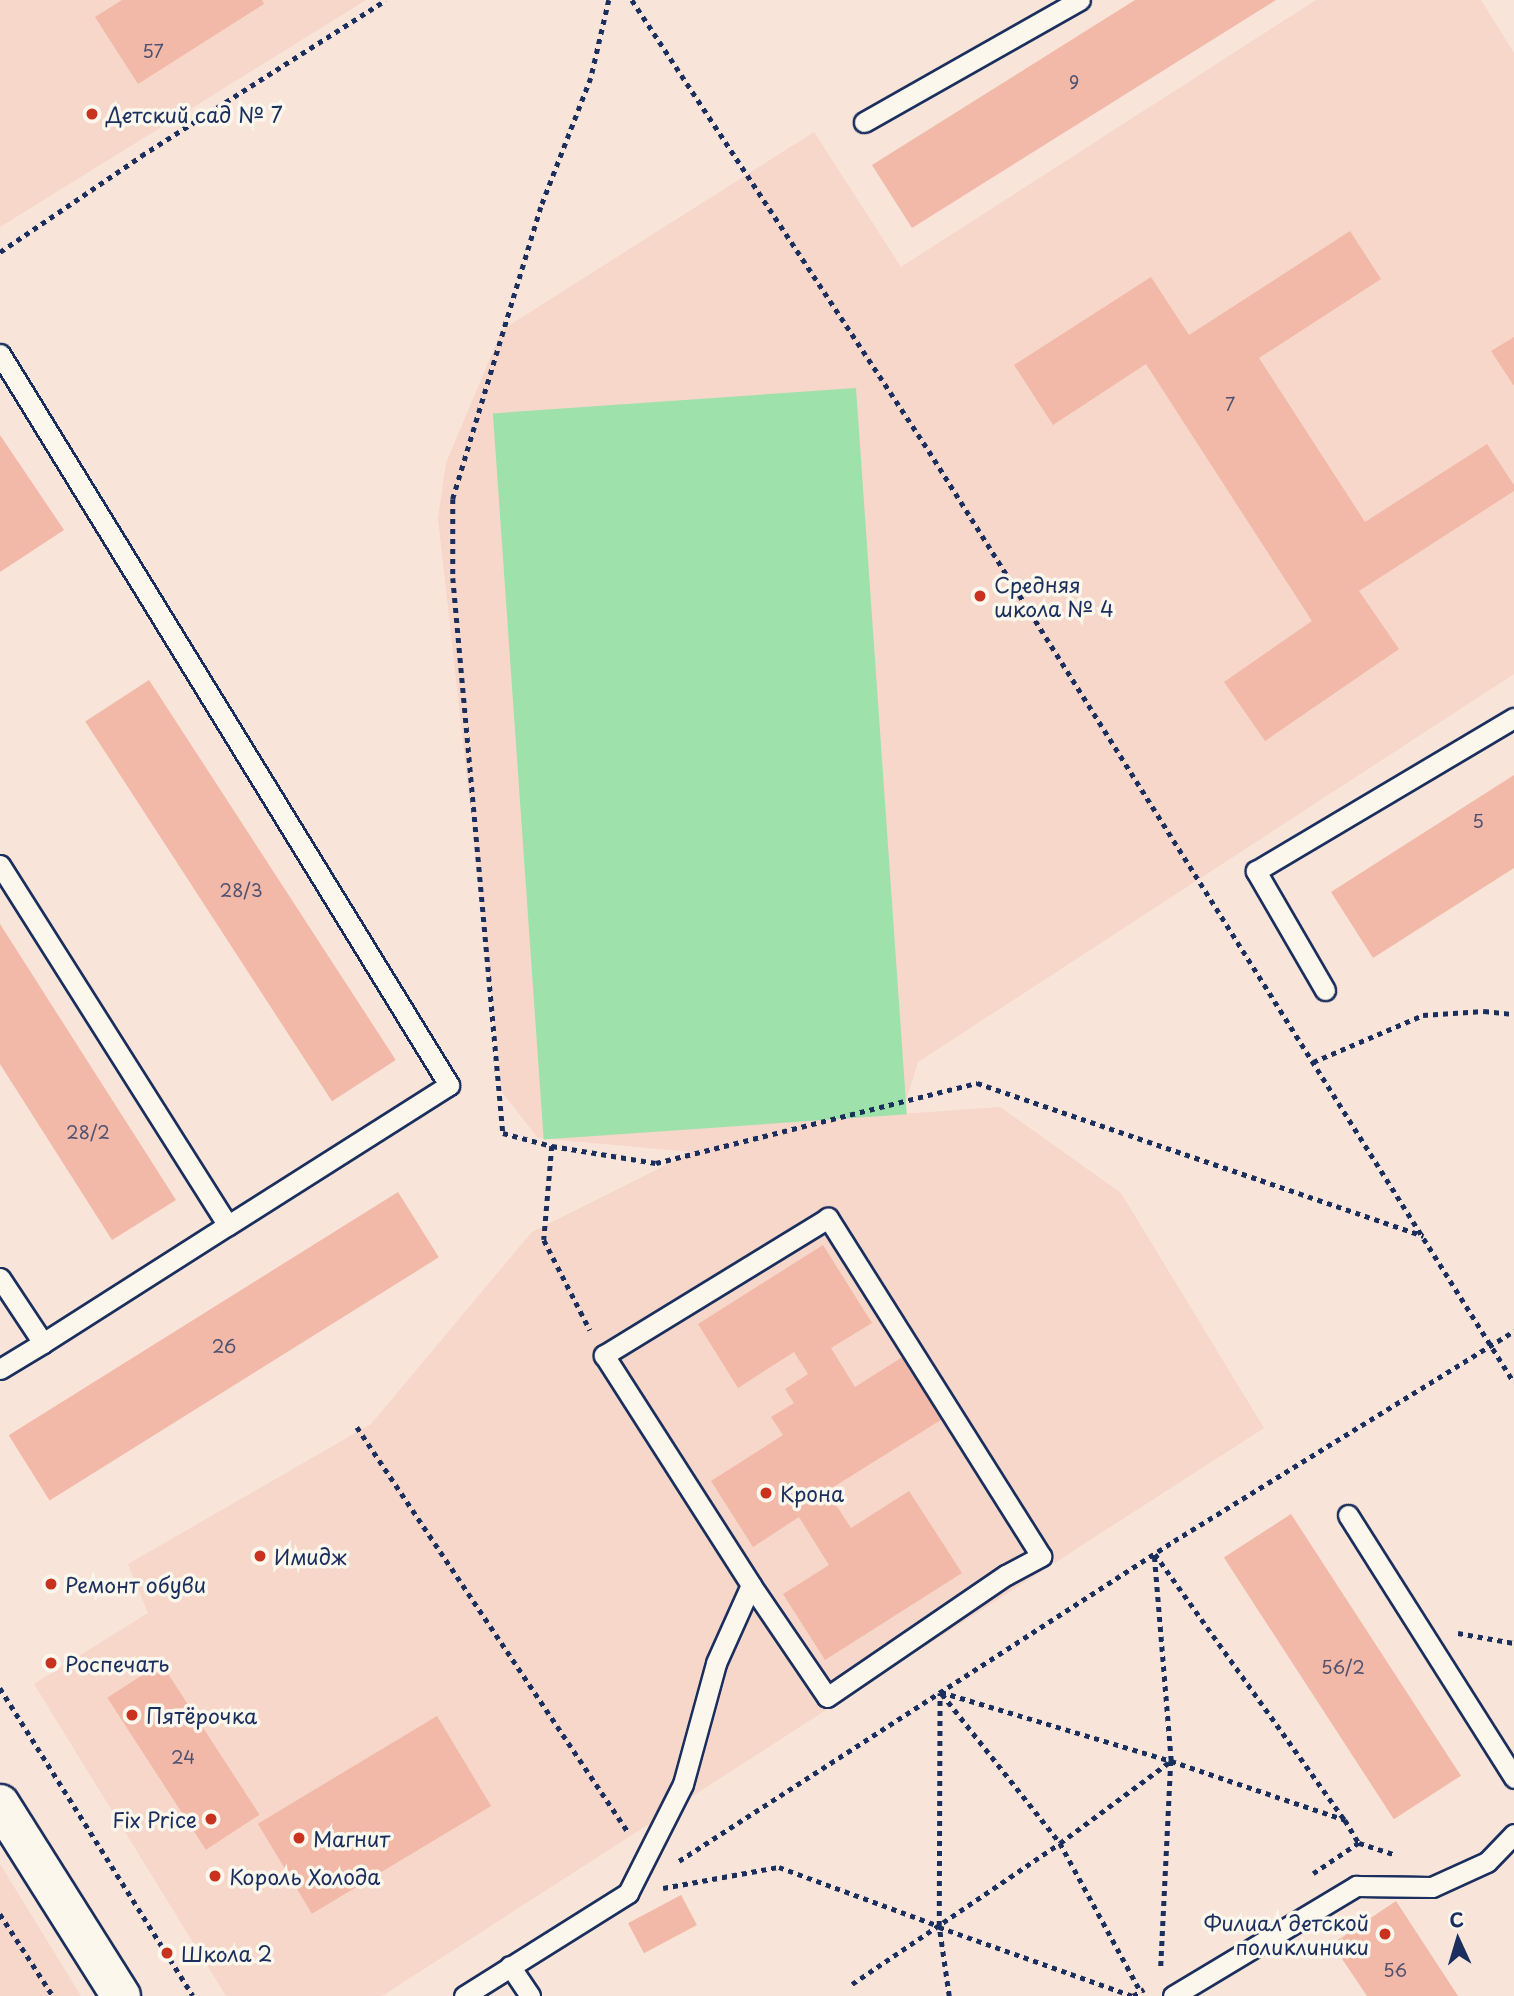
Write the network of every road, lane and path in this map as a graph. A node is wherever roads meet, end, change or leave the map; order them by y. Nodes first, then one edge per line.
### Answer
1 (386, 0) edge
2 (609, 0) edge
3 (632, 0) edge
4 (1080, 0) edge
5 (863, 122) dead end
6 (0, 252) edge
7 (0, 354) edge
8 (1514, 718) edge
9 (0, 865) edge
10 (1325, 990) dead end
11 (1514, 1014) edge
12 (1313, 1062) junction
13 (552, 1146) junction
14 (228, 1225) junction
15 (1424, 1237) junction
16 (0, 1278) edge
17 (586, 1323) dead end
18 (1514, 1331) edge
19 (43, 1343) junction
20 (1493, 1344) junction
21 (0, 1369) edge
22 (1514, 1382) edge
23 (357, 1427) dead end
24 (1348, 1515) dead end
25 (1154, 1553) junction
26 (751, 1585) junction
27 (1416, 1625) junction
28 (1514, 1643) edge
29 (0, 1688) edge
30 (940, 1692) junction
31 (1171, 1761) junction
32 (1514, 1778) edge
33 (0, 1804) edge
34 (1345, 1820) junction
35 (1514, 1834) edge
36 (1060, 1843) junction
37 (1339, 1857) dead end
38 (645, 1858) junction
39 (625, 1894) junction
40 (0, 1914) edge
41 (939, 1927) junction
42 (510, 1966) junction
43 (1161, 1977) dead end
44 (852, 1984) dead end
45 (1141, 1992) dead end
46 (53, 1996) edge
47 (121, 1996) edge
48 (193, 1996) edge
49 (464, 1996) edge
50 (530, 1996) edge
51 (949, 1996) edge
52 (1133, 1996) edge
53 (1174, 1996) edge

1 - 6 path
2 - 13 path
3 - 12 path
4 - 5 lane
7 - 14 lane
8 - 10 lane
9 - 14 lane
11 - 12 path
12 - 15 path
13 - 15 path
13 - 17 path
14 - 19 lane
15 - 20 path
16 - 19 lane
18 - 20 path
19 - 21 lane
20 - 22 path
20 - 25 path
23 - 38 path
24 - 27 lane
25 - 30 path
25 - 31 path
25 - 34 path
26 - 26 lane
26 - 38 lane
27 - 28 path
27 - 32 lane
29 - 48 path
30 - 31 path
30 - 36 path
30 - 39 path
30 - 41 path
31 - 34 path
31 - 36 path
31 - 43 path
33 - 47 main road
34 - 37 path
35 - 53 lane
36 - 41 path
36 - 45 path
38 - 39 lane
39 - 41 path
39 - 42 lane
40 - 46 path
41 - 44 path
41 - 51 path
41 - 52 path
42 - 49 lane
42 - 50 lane

